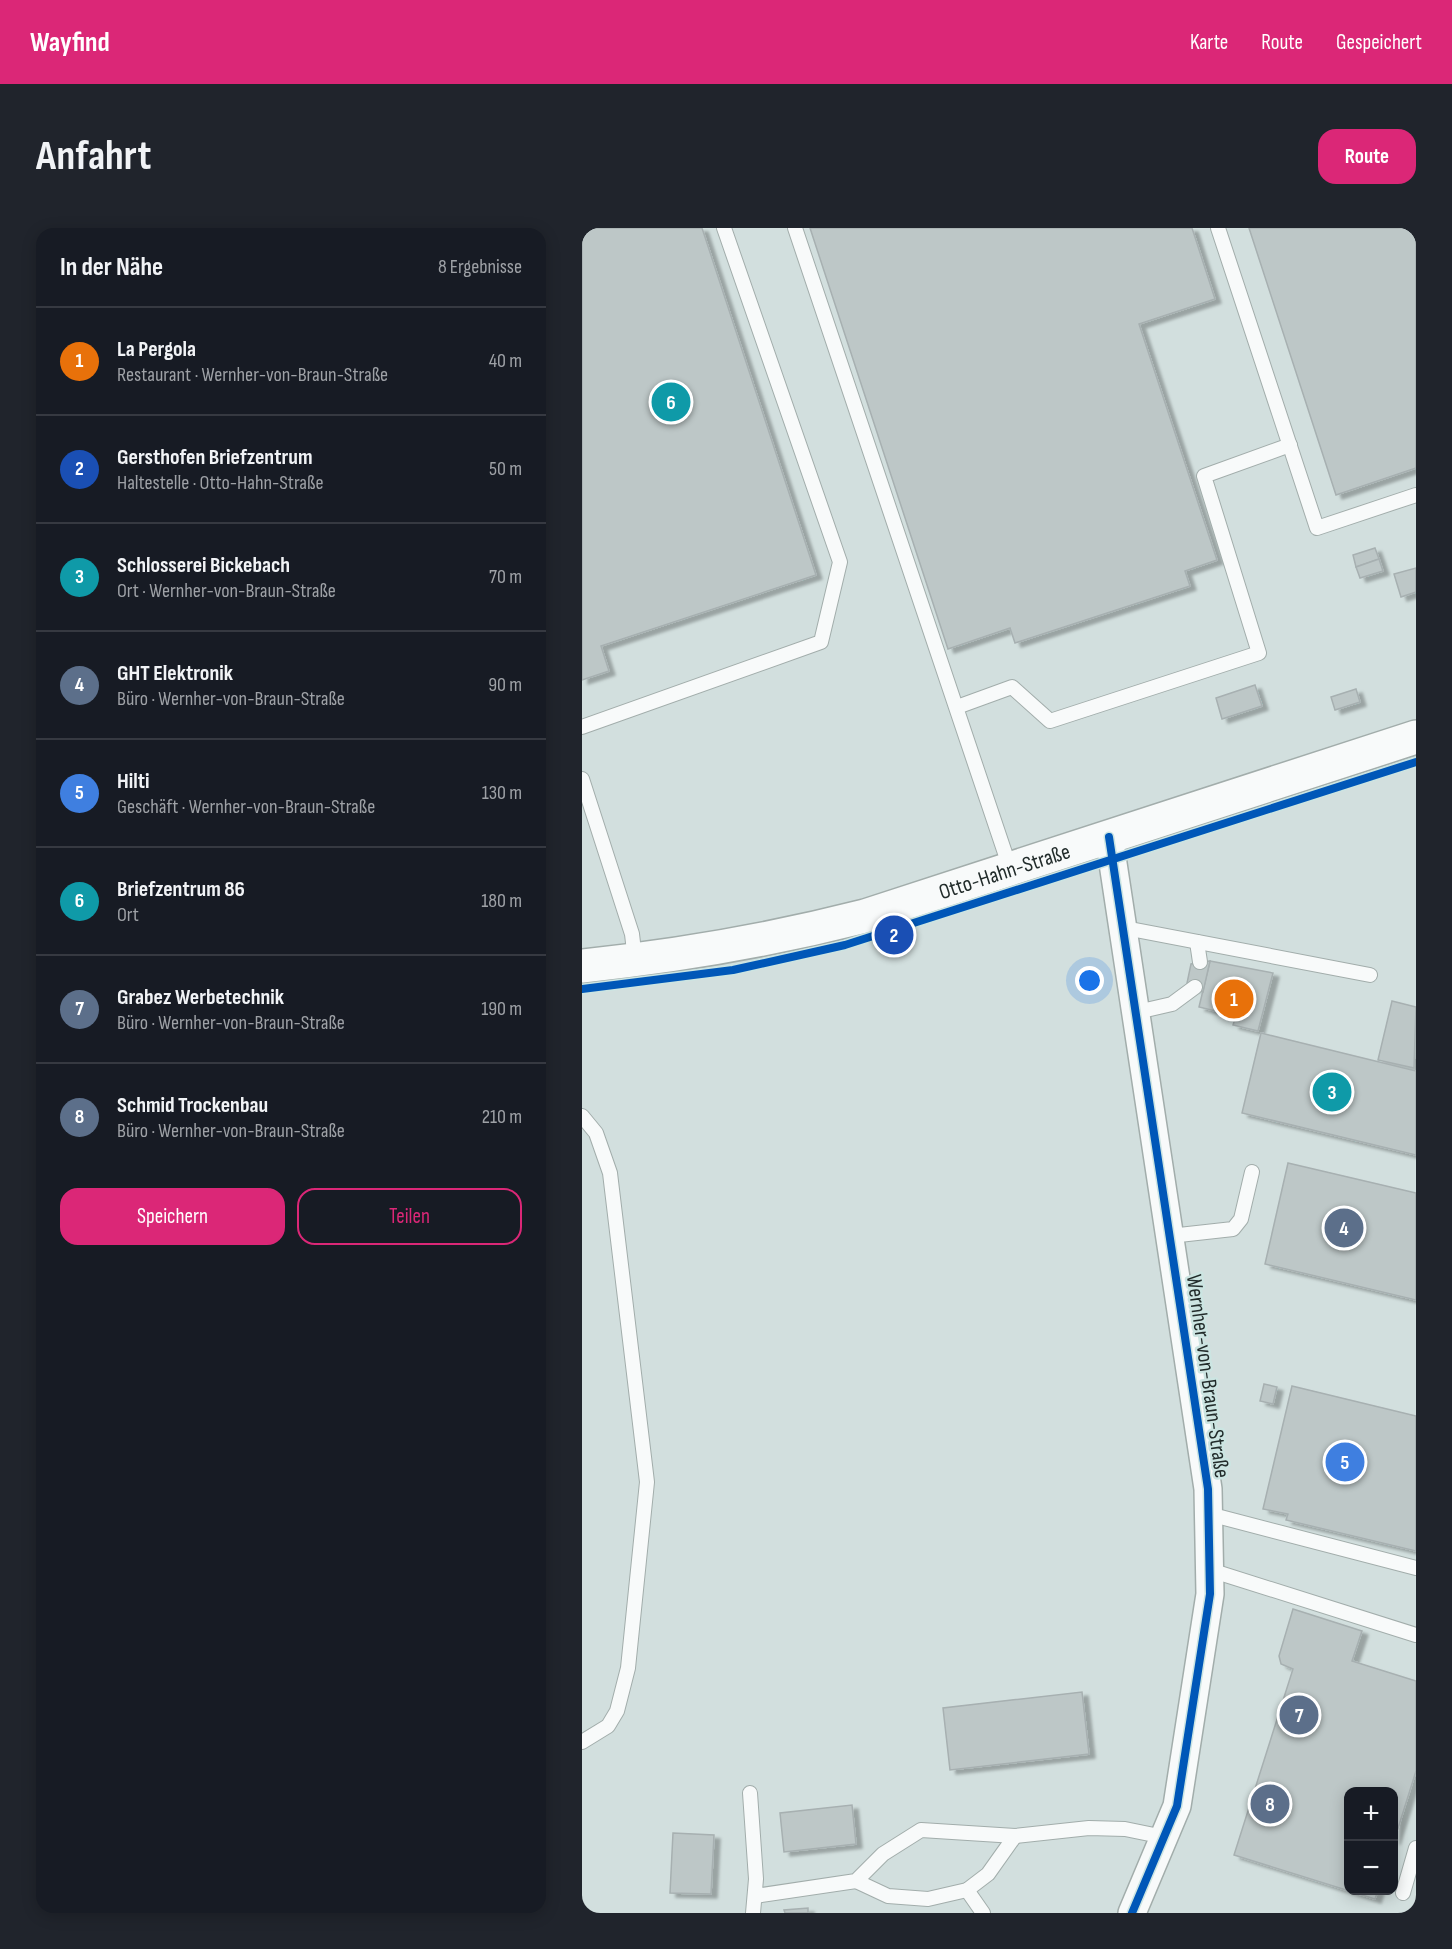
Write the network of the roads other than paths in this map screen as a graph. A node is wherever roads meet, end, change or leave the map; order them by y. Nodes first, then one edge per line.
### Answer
1 (724, 228) edge
2 (795, 228) edge
3 (1218, 228) edge
4 (1290, 445) junction
5 (1416, 495) edge
6 (957, 707) junction
7 (582, 727) edge
8 (1416, 737) edge
9 (582, 779) edge
10 (1109, 837) junction
11 (1010, 868) junction
12 (1125, 928) junction
13 (1197, 942) junction
14 (635, 960) junction
15 (1200, 962) dead end
16 (582, 966) edge
17 (1370, 975) dead end
18 (1195, 987) dead end
19 (1137, 1012) junction
20 (582, 1116) edge
21 (1252, 1173) dead end
22 (1170, 1236) junction
23 (1209, 1514) junction
24 (1416, 1569) edge
25 (1210, 1570) junction
26 (1416, 1635) edge
27 (582, 1742) edge
28 (750, 1792) dead end
29 (1015, 1836) junction
30 (1164, 1837) junction
31 (1416, 1848) edge
32 (856, 1881) junction
33 (967, 1890) junction
34 (1403, 1893) dead end
35 (755, 1896) junction
36 (1136, 1912) edge
37 (753, 1913) edge
38 (983, 1913) edge

1 - 7 lane
2 - 6 lane
3 - 4 lane
4 - 5 lane
4 - 6 lane
6 - 11 lane
8 - 10 street, Otto-Hahn-Straße
9 - 14 lane
10 - 11 street, Otto-Hahn-Straße
10 - 12 street, Wernher-von-Braun-Straße
11 - 14 street, Otto-Hahn-Straße
12 - 13 lane
12 - 19 street, Wernher-von-Braun-Straße
13 - 15 lane
13 - 17 lane
14 - 16 street, Otto-Hahn-Straße
18 - 19 lane
19 - 22 street, Wernher-von-Braun-Straße
20 - 27 lane
21 - 22 lane
22 - 23 street, Wernher-von-Braun-Straße
23 - 24 lane
23 - 25 street, Wernher-von-Braun-Straße
25 - 26 lane
25 - 30 street, Wernher-von-Braun-Straße
28 - 35 lane
29 - 30 lane
29 - 32 lane
29 - 33 lane
30 - 36 street, Wernher-von-Braun-Straße
31 - 34 lane
32 - 33 lane
32 - 35 lane
33 - 38 lane
35 - 37 lane

